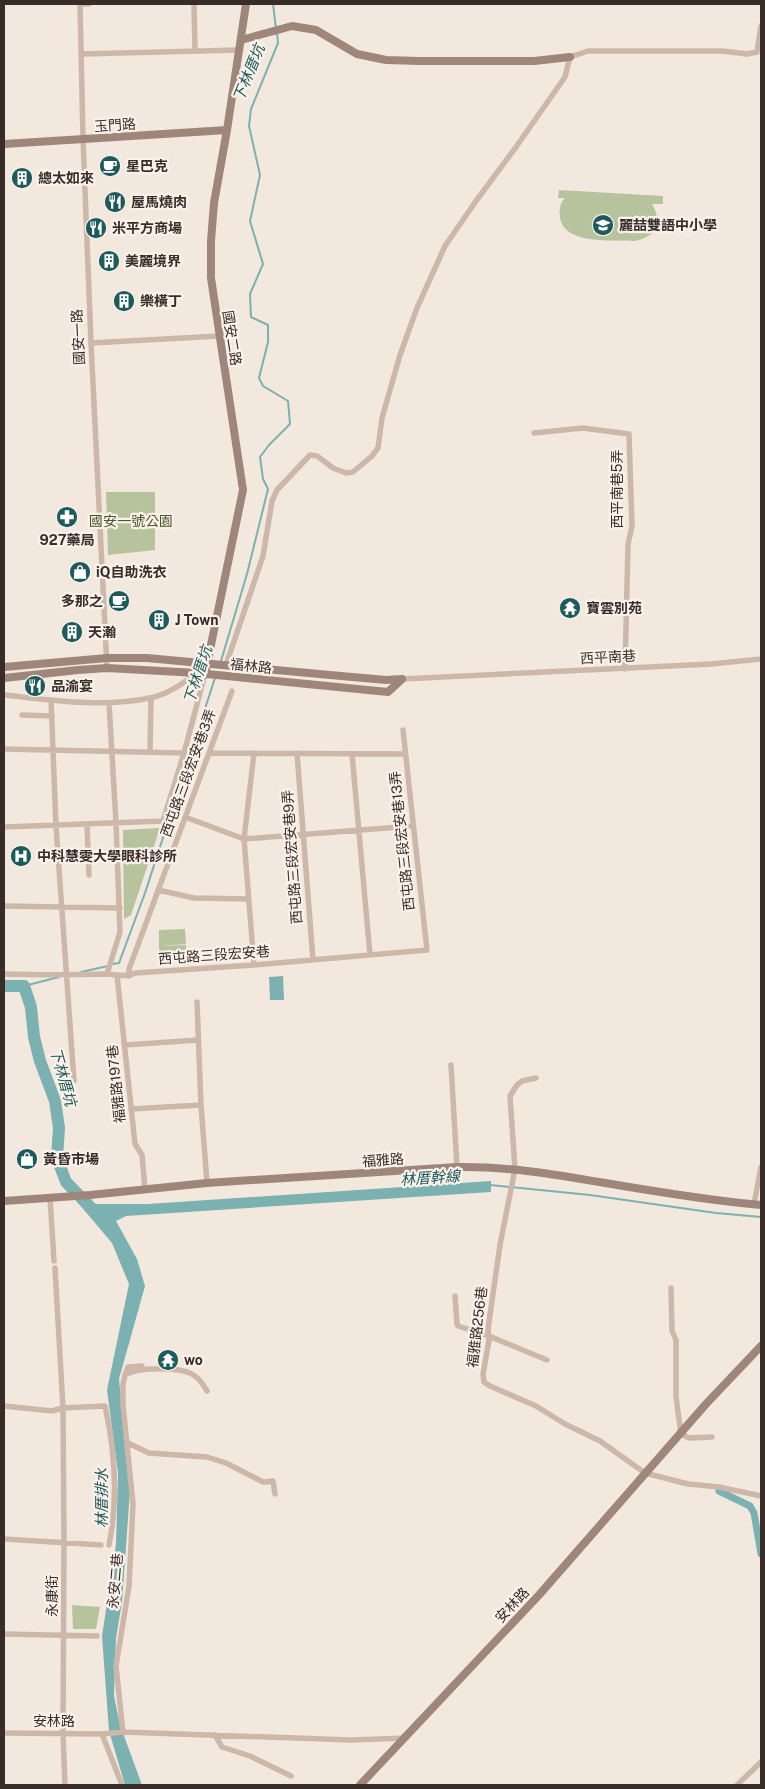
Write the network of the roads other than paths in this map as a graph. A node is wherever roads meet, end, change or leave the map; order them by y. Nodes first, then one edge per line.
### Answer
1 (80, 4) edge
2 (89, 4) edge
3 (194, 4) edge
4 (246, 4) edge
5 (761, 26) edge
6 (241, 40) junction
7 (240, 50) junction
8 (195, 51) junction
9 (81, 54) junction
10 (570, 57) junction
11 (227, 130) junction
12 (83, 140) junction
13 (4, 144) edge
14 (219, 336) junction
15 (91, 343) junction
16 (534, 433) dead end
17 (107, 658) junction
18 (761, 659) edge
19 (207, 663) junction
20 (222, 664) junction
21 (4, 667) edge
22 (107, 668) junction
23 (625, 669) junction
24 (201, 674) junction
25 (4, 678) edge
26 (456, 678) joint
27 (402, 680) junction
28 (232, 691) dead end
29 (4, 695) edge
30 (151, 698) junction
31 (51, 700) junction
32 (110, 703) junction
33 (22, 715) dead end
34 (52, 716) junction
35 (403, 730) dead end
36 (4, 749) edge
37 (54, 750) junction
38 (113, 751) junction
39 (150, 752) junction
40 (209, 752) junction
41 (184, 753) junction
42 (254, 753) junction
43 (297, 753) junction
44 (352, 754) junction
45 (405, 754) junction
46 (185, 817) junction
47 (116, 823) junction
48 (87, 824) junction
49 (56, 826) junction
50 (413, 826) junction
51 (4, 827) edge
52 (359, 830) junction
53 (303, 834) junction
54 (244, 839) junction
55 (89, 875) dead end
56 (158, 890) junction
57 (248, 899) junction
58 (4, 906) edge
59 (62, 907) junction
60 (120, 908) junction
61 (426, 950) joint
62 (370, 954) junction
63 (313, 960) junction
64 (254, 965) junction
65 (4, 974) edge
66 (107, 974) junction
67 (117, 975) junction
68 (66, 976) junction
69 (129, 976) junction
70 (197, 1002) dead end
71 (198, 1040) junction
72 (125, 1045) junction
73 (450, 1066) dead end
74 (536, 1078) dead end
75 (74, 1081) dead end
76 (201, 1105) junction
77 (131, 1109) junction
78 (457, 1167) junction
79 (761, 1167) edge
80 (515, 1169) junction
81 (206, 1183) junction
82 (145, 1189) junction
83 (50, 1198) junction
84 (4, 1201) edge
85 (758, 1204) edge
86 (671, 1288) dead end
87 (455, 1296) dead end
88 (488, 1336) junction
89 (761, 1346) edge
90 (547, 1360) dead end
91 (169, 1367) dead end
92 (125, 1375) junction
93 (207, 1391) dead end
94 (4, 1406) edge
95 (63, 1408) junction
96 (681, 1434) junction
97 (712, 1437) dead end
98 (128, 1443) junction
99 (646, 1473) junction
100 (275, 1494) dead end
101 (761, 1496) edge
102 (4, 1539) edge
103 (64, 1542) junction
104 (101, 1545) dead end
105 (110, 1546) dead end
106 (4, 1634) edge
107 (64, 1635) junction
108 (97, 1636) dead end
109 (123, 1732) junction
110 (4, 1733) edge
111 (63, 1733) junction
112 (103, 1734) junction
113 (215, 1735) junction
114 (406, 1738) junction
115 (761, 1762) edge
116 (291, 1776) dead end
117 (66, 1785) edge
118 (122, 1785) edge
119 (360, 1785) edge
120 (737, 1785) edge

1 - 2 street
1 - 9 street, 國安一路
3 - 8 street
4 - 6 street, 國安二路
5 - 10 street
6 - 7 street, 國安二路
6 - 10 street
7 - 8 street
7 - 11 street, 國安二路
8 - 9 street
9 - 12 street, 國安一路
10 - 20 street
11 - 12 street, 玉門路
11 - 14 street, 國安二路
12 - 13 street, 玉門路
12 - 15 street, 國安一路
14 - 15 street
14 - 19 street, 國安二路
15 - 17 street, 國安一路
16 - 23 street, 西平南巷5弄
17 - 19 street, 福林路
17 - 21 street, 福林路
17 - 22 street, 國安一路
18 - 23 street, 西平南巷
19 - 20 street, 福林路
19 - 24 street, 國安二路
20 - 27 street, 福林路
22 - 24 street, 福林路
22 - 25 street, 福林路
23 - 26 street, 西平南巷
24 - 27 street, 福林路
24 - 30 street
24 - 41 street
26 - 27 street, 福林路
28 - 40 street, 西屯路三段宏安巷3弄
29 - 31 street
30 - 32 street
30 - 39 street
31 - 32 street
31 - 34 street
32 - 38 street
33 - 34 street
34 - 37 street
35 - 45 street, 西屯路三段宏安巷13弄
36 - 37 street
37 - 38 street
37 - 49 street
38 - 39 street
38 - 47 street
39 - 41 street
40 - 42 street
40 - 46 street, 西屯路三段宏安巷3弄
41 - 47 street
42 - 43 street
42 - 54 street
43 - 44 street
43 - 53 street, 西屯路三段宏安巷9弄
44 - 45 street
44 - 52 street
45 - 50 street, 西屯路三段宏安巷13弄
46 - 54 street
46 - 56 street, 西屯路三段宏安巷3弄
47 - 48 street
47 - 60 street
48 - 49 street
48 - 55 street
49 - 51 street
49 - 59 street
50 - 52 street
50 - 61 street, 西屯路三段宏安巷13弄
52 - 53 street
52 - 62 street
53 - 54 street
53 - 63 street, 西屯路三段宏安巷9弄
54 - 57 street
56 - 57 street
56 - 69 street, 西屯路三段宏安巷3弄
57 - 64 street
58 - 59 street
59 - 60 street
59 - 68 street
60 - 66 street
61 - 62 street, 西屯路三段宏安巷
62 - 63 street, 西屯路三段宏安巷
63 - 64 street, 西屯路三段宏安巷
64 - 69 street, 西屯路三段宏安巷
65 - 68 street, 西屯路三段宏安巷
66 - 67 street, 西屯路三段宏安巷
66 - 68 street, 西屯路三段宏安巷
67 - 69 street, 西屯路三段宏安巷
67 - 72 street, 福雅路197巷
68 - 75 street
70 - 71 street
71 - 72 street
71 - 76 street
72 - 77 street, 福雅路197巷
73 - 78 street
74 - 80 street, 福雅路256巷
76 - 77 street
76 - 81 street
77 - 82 street, 福雅路197巷
78 - 80 street, 福雅路
78 - 81 street, 福雅路
79 - 85 street
80 - 85 street, 福雅路
80 - 88 street, 福雅路256巷
81 - 82 street, 福雅路
82 - 83 street, 福雅路
83 - 84 street, 福雅路
83 - 95 street, 永康街
86 - 96 street
87 - 88 street
88 - 90 street
88 - 99 street, 福雅路256巷
89 - 96 street, 安林路
91 - 92 street
92 - 93 street
92 - 98 street, 永安二巷
94 - 95 street
95 - 103 street, 永康街
95 - 105 street
96 - 97 street
96 - 99 street, 安林路
98 - 100 street
98 - 109 street, 永安二巷
99 - 101 street, 福雅路256巷
99 - 114 street, 安林路
102 - 103 street
103 - 104 street
103 - 107 street, 永康街
106 - 107 street
107 - 108 street
107 - 111 street, 永康街
109 - 112 street, 安林路
109 - 113 street
110 - 111 street, 安林路
111 - 112 street, 安林路
111 - 117 street, 永康街
112 - 118 street
113 - 114 street
113 - 116 street
114 - 119 street, 安林路
115 - 120 street

